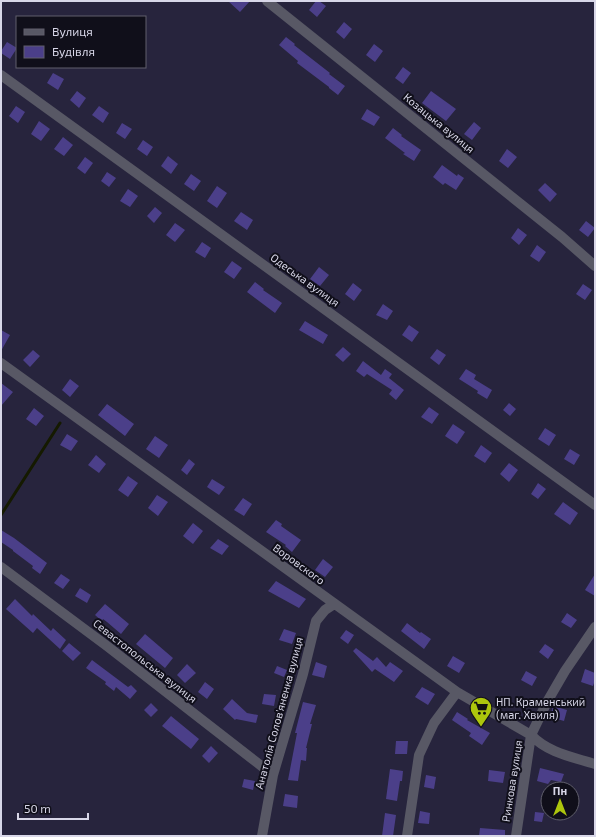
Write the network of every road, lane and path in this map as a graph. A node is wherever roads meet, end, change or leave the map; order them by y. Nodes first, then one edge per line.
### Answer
1 (267, 1) edge
2 (1, 75) edge
3 (595, 266) edge
4 (1, 363) edge
5 (595, 505) edge
6 (1, 567) edge
7 (334, 604) junction
8 (595, 627) edge
9 (457, 692) junction
10 (532, 735) junction
11 (595, 764) edge
12 (273, 775) junction
13 (262, 836) edge
14 (407, 836) edge
15 (516, 836) edge

1 - 3 street, Козацька вулиця
2 - 5 street, Одеська вулиця
4 - 7 street, Воровского
6 - 12 street, Севастопольська вулиця
7 - 9 street, Воровского
7 - 12 street, Анатолія Солов'яненка вулиця
8 - 10 street, Ринкова вулиця
9 - 10 street, Воровского
9 - 14 street
10 - 11 street, Воровского
10 - 15 street, Ринкова вулиця
12 - 13 street, Анатолія Солов'яненка вулиця

